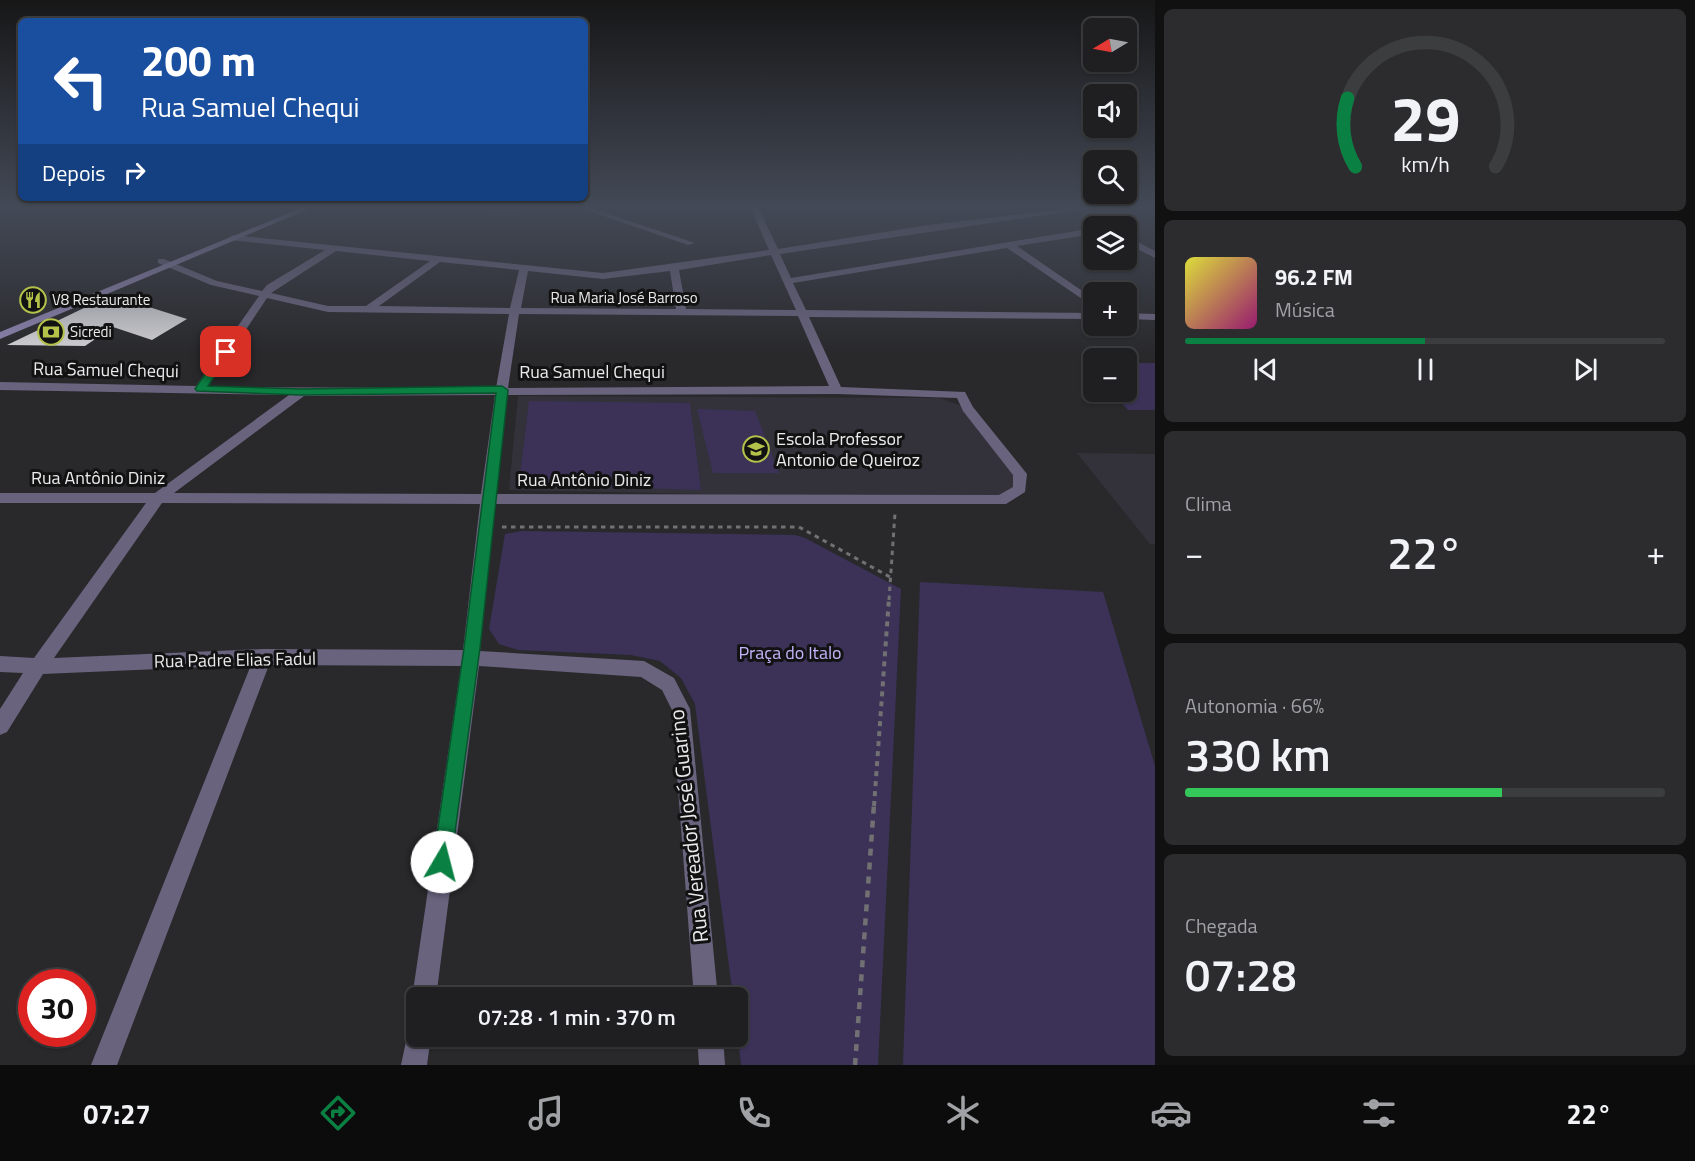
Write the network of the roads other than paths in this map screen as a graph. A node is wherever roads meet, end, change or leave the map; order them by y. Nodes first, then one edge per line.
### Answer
1 (183, 256) edge
2 (186, 256) edge
3 (322, 256) edge
4 (396, 256) edge
5 (755, 256) edge
6 (774, 256) edge
7 (943, 256) edge
8 (1024, 256) edge
9 (437, 260) junction
10 (166, 263) junction
11 (524, 268) junction
12 (674, 268) junction
13 (788, 281) junction
14 (263, 295) junction
15 (1083, 296) edge
16 (366, 311) junction
17 (514, 312) junction
18 (682, 313) junction
19 (804, 315) junction
20 (1083, 316) edge
21 (1137, 316) edge
22 (1155, 317) edge
23 (0, 328) edge
24 (0, 336) edge
25 (0, 386) edge
26 (200, 389) junction
27 (502, 390) junction
28 (837, 390) junction
29 (301, 392) junction
30 (1020, 489) joint
31 (0, 498) edge
32 (158, 498) junction
33 (488, 500) junction
34 (263, 657) junction
35 (470, 658) junction
36 (0, 664) edge
37 (38, 666) junction
38 (644, 669) joint
39 (0, 726) edge
40 (425, 987) edge
41 (705, 987) edge
42 (416, 1047) edge
43 (711, 1047) edge
44 (104, 1065) edge
45 (414, 1065) edge
46 (712, 1065) edge

1 - 10 main road
2 - 10 main road
3 - 14 street
4 - 9 street
5 - 12 street
6 - 13 street
7 - 13 street
8 - 15 street
9 - 11 street
9 - 16 street
10 - 14 street, Rua Maria José Barroso
10 - 23 main road
10 - 24 main road
11 - 12 street
11 - 17 street
12 - 18 street
13 - 19 street
14 - 16 street, Rua Maria José Barroso
14 - 26 street
16 - 17 street, Rua Maria José Barroso
17 - 18 street, Rua Maria José Barroso
17 - 27 street
18 - 19 street, Rua Maria José Barroso
19 - 20 street, Rua Maria José Barroso
19 - 28 street
21 - 22 street
25 - 26 street, Rua Samuel Chequi
26 - 29 street, Rua Samuel Chequi
27 - 28 street, Rua Samuel Chequi
27 - 29 street, Rua Samuel Chequi
27 - 33 street
28 - 30 street, Rua Samuel Chequi
29 - 32 street
30 - 33 street, Rua Antônio Diniz
31 - 32 street, Rua Antônio Diniz
32 - 33 street, Rua Antônio Diniz
32 - 37 street
33 - 35 street
34 - 35 street, Rua Padre Elias Fadul
34 - 37 street, Rua Padre Elias Fadul
34 - 44 street
35 - 38 street, Rua Padre Elias Fadul
35 - 40 street
36 - 37 street, Rua Padre Elias Fadul
37 - 39 street
38 - 41 street, Rua Vereador José Guarino
42 - 45 street
43 - 46 street

